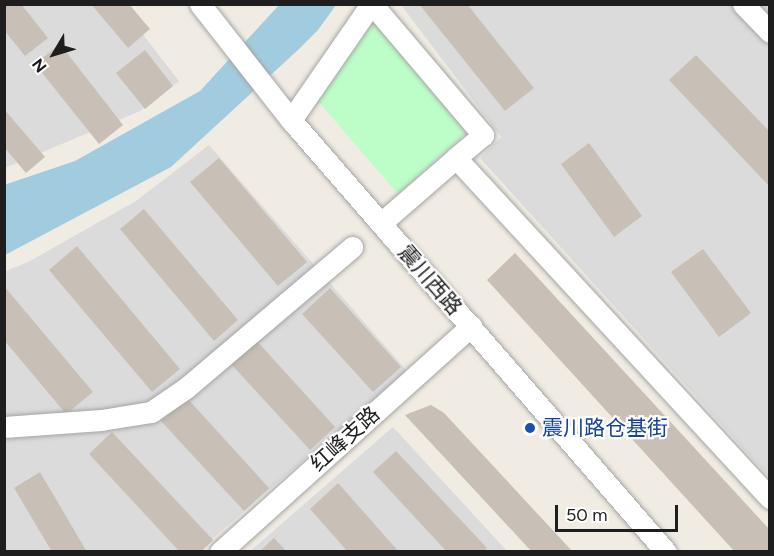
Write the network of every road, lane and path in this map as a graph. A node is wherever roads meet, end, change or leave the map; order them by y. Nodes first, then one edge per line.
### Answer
1 (200, 4) edge
2 (372, 4) edge
3 (743, 4) edge
4 (770, 32) edge
5 (291, 120) junction
6 (456, 158) junction
7 (381, 223) junction
8 (352, 247) dead end
9 (471, 326) junction
10 (4, 427) edge
11 (770, 498) edge
12 (220, 552) edge
13 (666, 552) edge

1 - 5 street, 震川西路
2 - 5 street
2 - 6 street
3 - 4 street
5 - 7 street, 震川西路
6 - 7 street
6 - 11 street
7 - 9 street, 震川西路
8 - 10 street
9 - 12 street, 红峰支路
9 - 13 street, 震川西路

